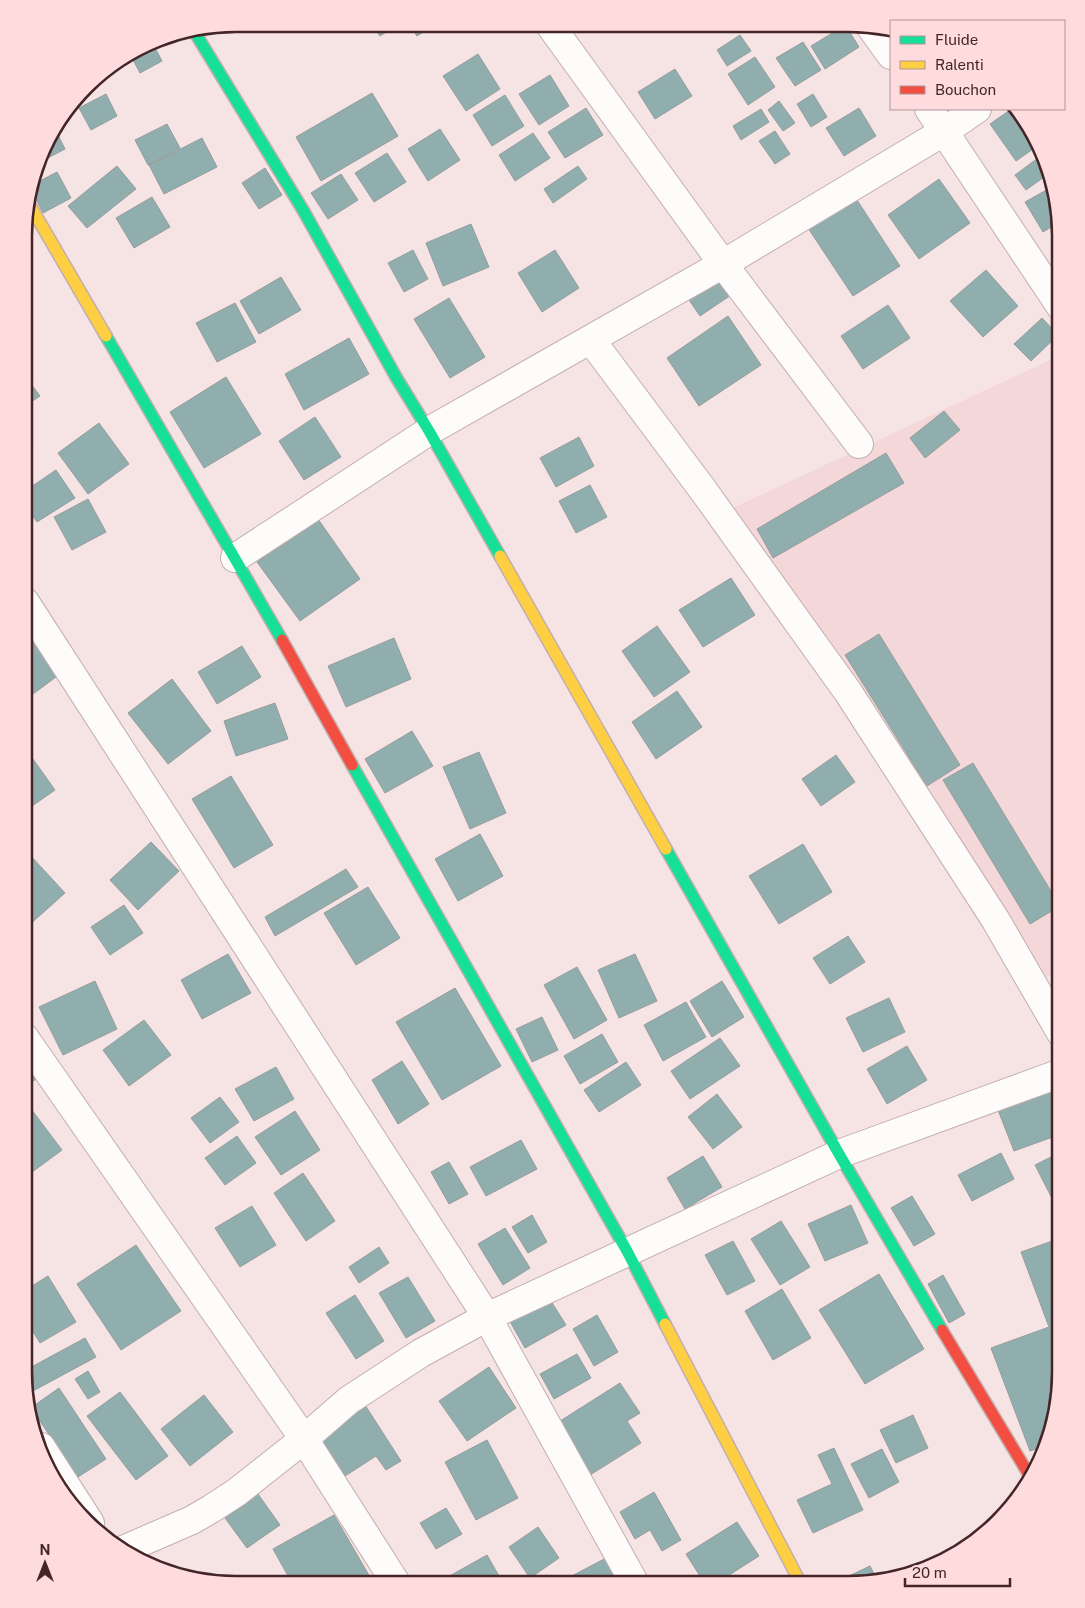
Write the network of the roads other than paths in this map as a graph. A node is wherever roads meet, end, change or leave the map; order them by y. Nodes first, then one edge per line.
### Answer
1 (555, 32) edge
2 (876, 34) edge
3 (197, 36) edge
4 (890, 55) edge
5 (930, 110) edge
6 (976, 110) edge
7 (945, 131) junction
8 (34, 212) edge
9 (723, 264) junction
10 (1052, 293) edge
11 (591, 340) junction
12 (429, 431) junction
13 (859, 444) dead end
14 (235, 558) junction
15 (32, 613) edge
16 (1052, 1017) edge
17 (32, 1048) edge
18 (1052, 1076) edge
19 (840, 1154) junction
20 (627, 1251) junction
21 (487, 1317) junction
22 (304, 1439) junction
23 (1027, 1471) edge
24 (131, 1546) edge
25 (392, 1576) edge
26 (631, 1576) edge
27 (797, 1576) edge

1 - 9 street
2 - 4 street
3 - 12 street
5 - 7 street
6 - 7 street
7 - 9 street
7 - 10 street
8 - 14 street
9 - 11 street
9 - 13 street
11 - 12 street
11 - 16 street
12 - 14 street
12 - 19 street
14 - 20 street
15 - 21 street
17 - 22 street
18 - 19 street
19 - 20 street
19 - 23 street
20 - 21 street
20 - 27 street
21 - 22 street
21 - 26 street
22 - 24 street
22 - 25 street

